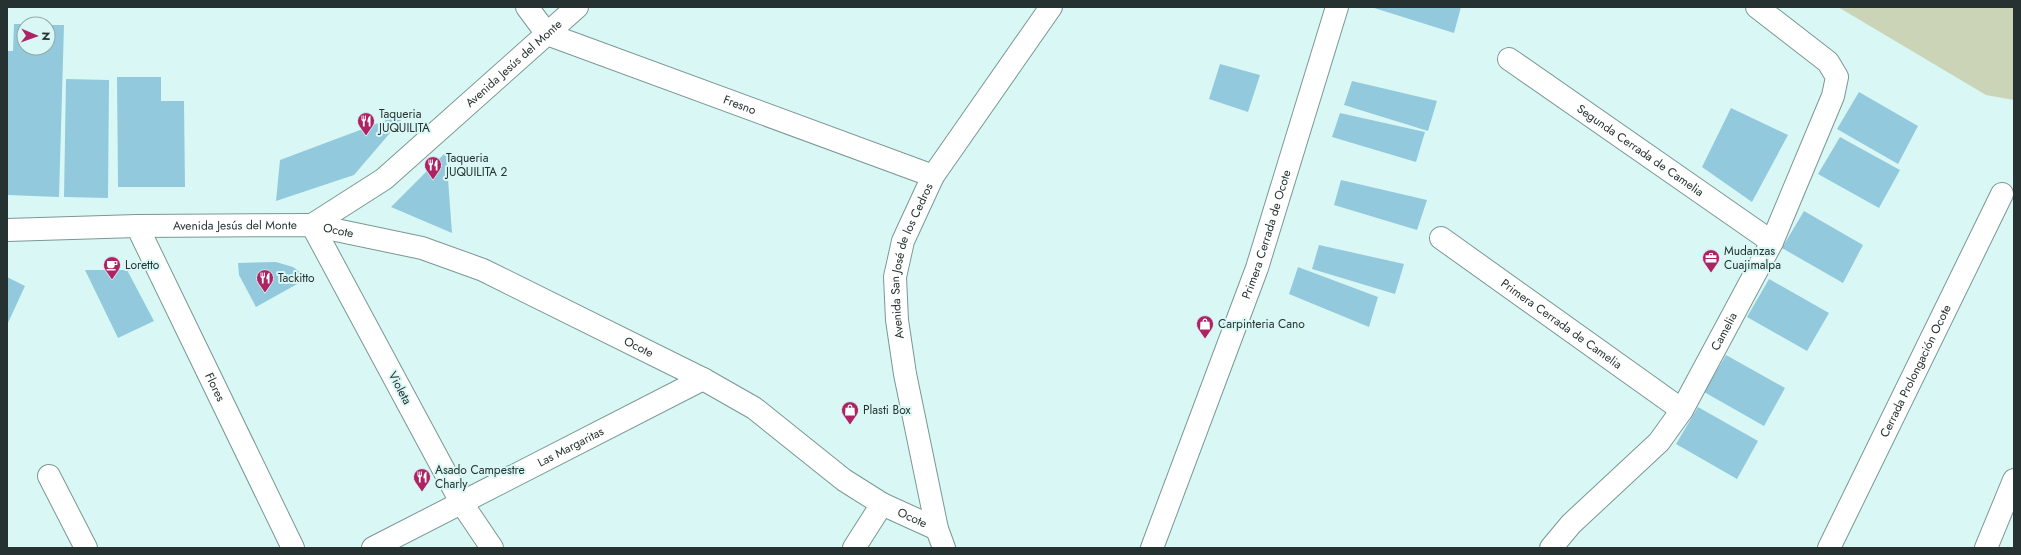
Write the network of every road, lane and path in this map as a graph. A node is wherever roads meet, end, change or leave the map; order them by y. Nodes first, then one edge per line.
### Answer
1 (527, 7) edge
2 (577, 7) edge
3 (1051, 7) edge
4 (1337, 7) edge
5 (1757, 7) edge
6 (547, 34) junction
7 (1509, 59) dead end
8 (933, 176) junction
9 (2002, 194) dead end
10 (312, 225) junction
11 (137, 226) junction
12 (7, 230) edge
13 (1441, 238) dead end
14 (1772, 242) junction
15 (703, 379) junction
16 (1682, 410) junction
17 (49, 476) dead end
18 (2014, 480) edge
19 (461, 502) junction
20 (882, 504) junction
21 (940, 538) edge
22 (86, 548) edge
23 (293, 548) edge
24 (373, 548) edge
25 (492, 548) edge
26 (854, 548) edge
27 (1152, 548) edge
28 (1551, 548) edge
29 (1829, 548) edge
30 (1986, 548) edge

1 - 6 street
2 - 6 street, Avenida Jesús del Monte
3 - 8 street, Avenida San José de los Cedros
4 - 27 street, Primera Cerrada de Ocote
5 - 14 street, Camelia
6 - 8 street, Fresno
6 - 10 street, Avenida Jesús del Monte
7 - 14 street, Segunda Cerrada de Camelia
8 - 21 street, Avenida San José de los Cedros
9 - 29 street, Cerrada Prolongación Ocote
10 - 11 street, Avenida Jesús del Monte
10 - 15 street, Ocote
10 - 19 street, Violeta
11 - 12 street, Avenida Jesús del Monte
11 - 23 street, Flores
13 - 16 street, Primera Cerrada de Camelia
14 - 16 street, Camelia
15 - 19 street, Las Margaritas
15 - 20 street, Ocote
16 - 28 street, Camelia
17 - 22 street
18 - 30 street
19 - 24 street, Las Margaritas
19 - 25 street, Violeta
20 - 21 street, Ocote
20 - 26 street

